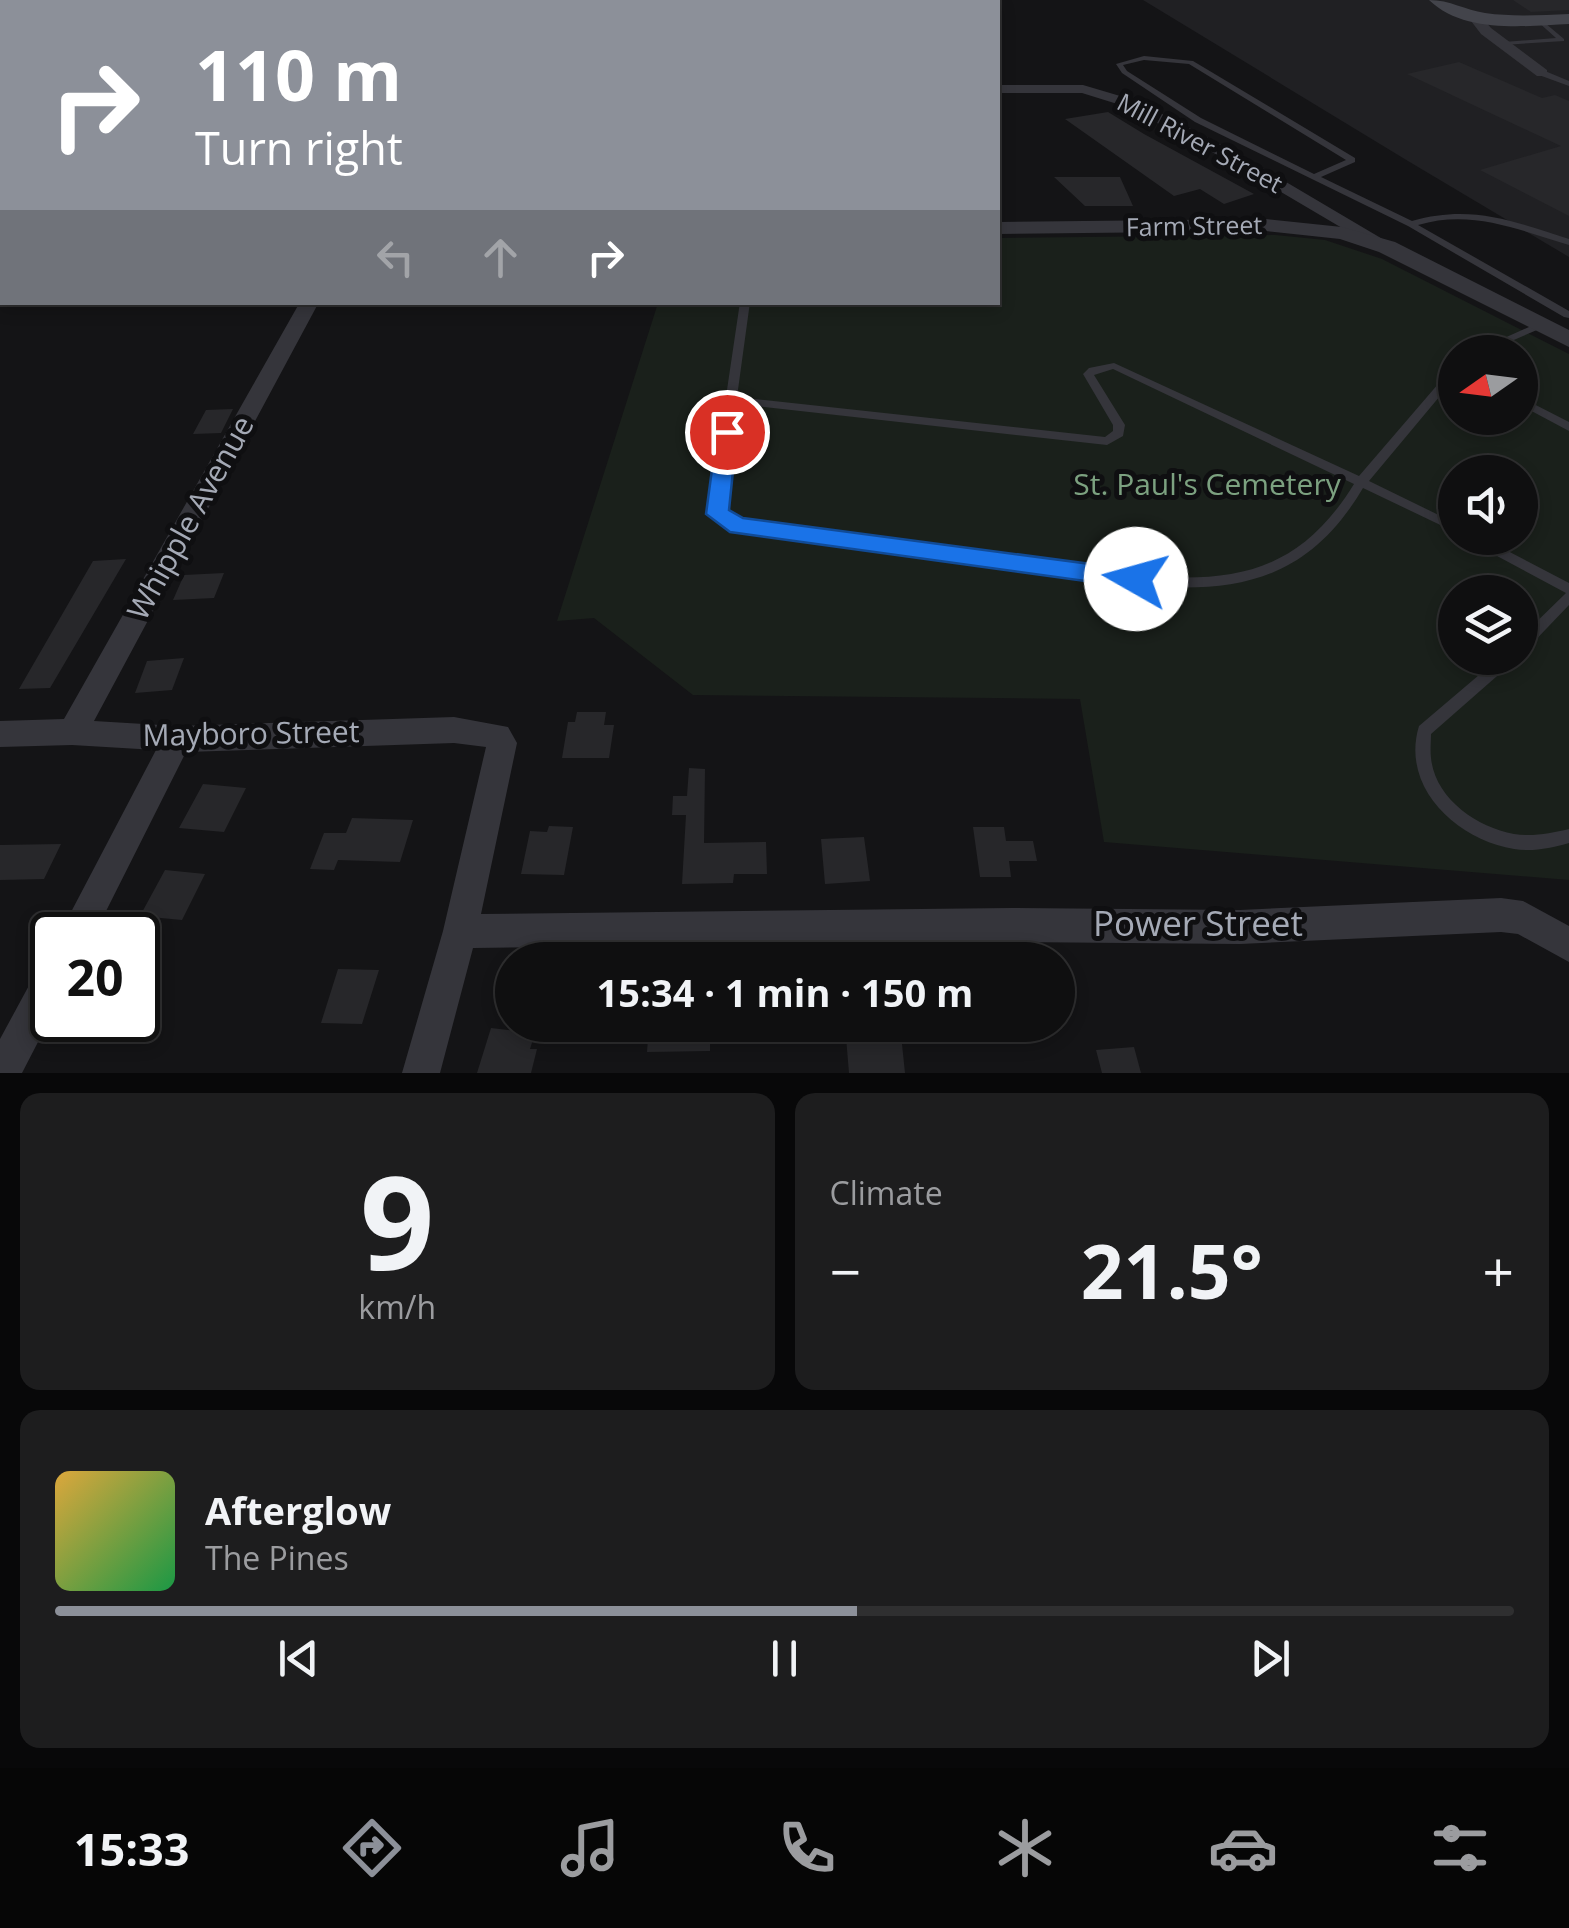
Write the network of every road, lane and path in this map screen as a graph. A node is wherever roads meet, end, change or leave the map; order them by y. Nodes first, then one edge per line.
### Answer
1 (1438, 0) edge
2 (1474, 16) junction
3 (1539, 20) junction
4 (1569, 20) edge
5 (1504, 44) junction
6 (1542, 72) joint
7 (1569, 84) edge
8 (1000, 88) edge
9 (1316, 176) junction
10 (1411, 224) junction
11 (1000, 228) edge
12 (1569, 242) edge
13 (1387, 247) junction
14 (308, 305) edge
15 (745, 305) edge
16 (1569, 315) edge
17 (1540, 325) junction
18 (1517, 335) edge
19 (1569, 340) edge
20 (1438, 389) edge
21 (732, 400) junction
22 (1538, 408) edge
23 (1567, 422) edge
24 (1361, 482) junction
25 (1438, 520) edge
26 (1505, 555) edge
27 (1569, 589) edge
28 (1569, 597) edge
29 (1538, 629) edge
30 (1488, 675) edge
31 (72, 732) junction
32 (0, 734) edge
33 (177, 738) junction
34 (1569, 836) edge
35 (88, 912) edge
36 (460, 932) junction
37 (1569, 945) edge
38 (30, 1021) edge
39 (2, 1073) edge
40 (421, 1073) edge

1 - 2 main road
2 - 3 main road
2 - 5 street
3 - 4 main road
3 - 5 lane
5 - 6 street
6 - 7 lane
8 - 13 street, Mill River Street
9 - 9 lane
9 - 10 lane
10 - 12 lane
10 - 16 lane
11 - 13 street, Farm Street
13 - 17 street, Farm Street
14 - 31 street, Whipple Avenue
15 - 21 lane
16 - 17 street
17 - 18 lane
17 - 19 street, Farm Street
20 - 24 lane
21 - 24 lane
21 - 24 lane
22 - 23 lane
24 - 25 lane
26 - 27 lane
28 - 29 lane
30 - 34 lane
31 - 32 street, Mayboro Street
31 - 33 street, Mayboro Street
33 - 35 street
33 - 36 street, Mayboro Street
36 - 37 street, Power Street
36 - 40 street
38 - 39 street

